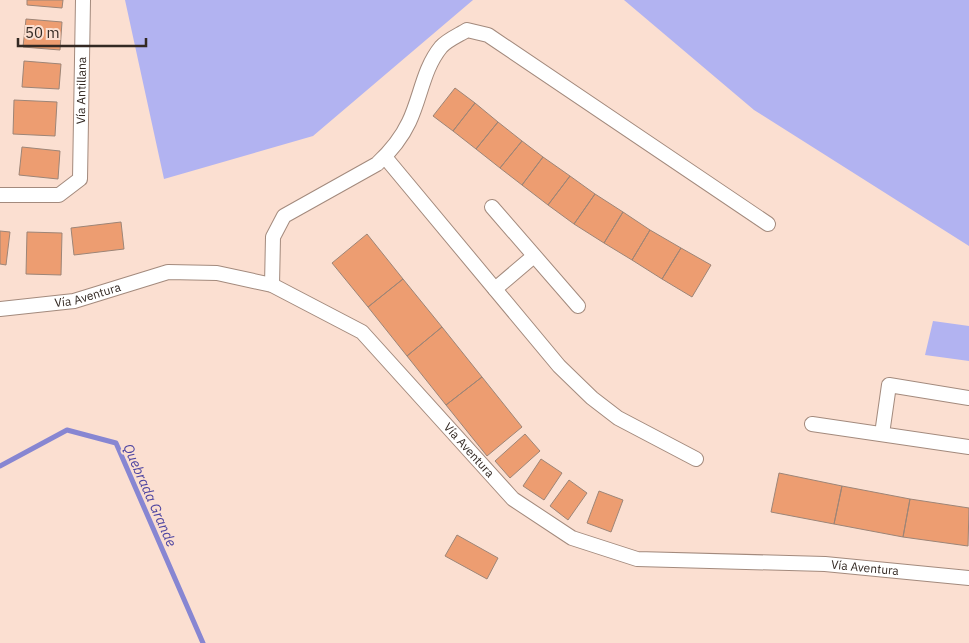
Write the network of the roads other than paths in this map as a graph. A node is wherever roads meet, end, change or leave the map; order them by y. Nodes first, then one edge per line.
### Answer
1 (83, 0) edge
2 (385, 157) junction
3 (0, 195) edge
4 (492, 207) dead end
5 (768, 224) dead end
6 (534, 256) junction
7 (272, 285) junction
8 (495, 289) junction
9 (578, 306) dead end
10 (0, 309) edge
11 (969, 398) edge
12 (812, 424) dead end
13 (882, 434) junction
14 (969, 447) edge
15 (696, 459) dead end
16 (969, 578) edge

1 - 3 street, Vía Antillana
2 - 5 street
2 - 7 street
2 - 8 street
4 - 6 street
6 - 8 street
6 - 9 street
7 - 10 street, Vía Aventura
7 - 16 street, Vía Aventura
8 - 15 street
11 - 13 street
12 - 13 street
13 - 14 street

